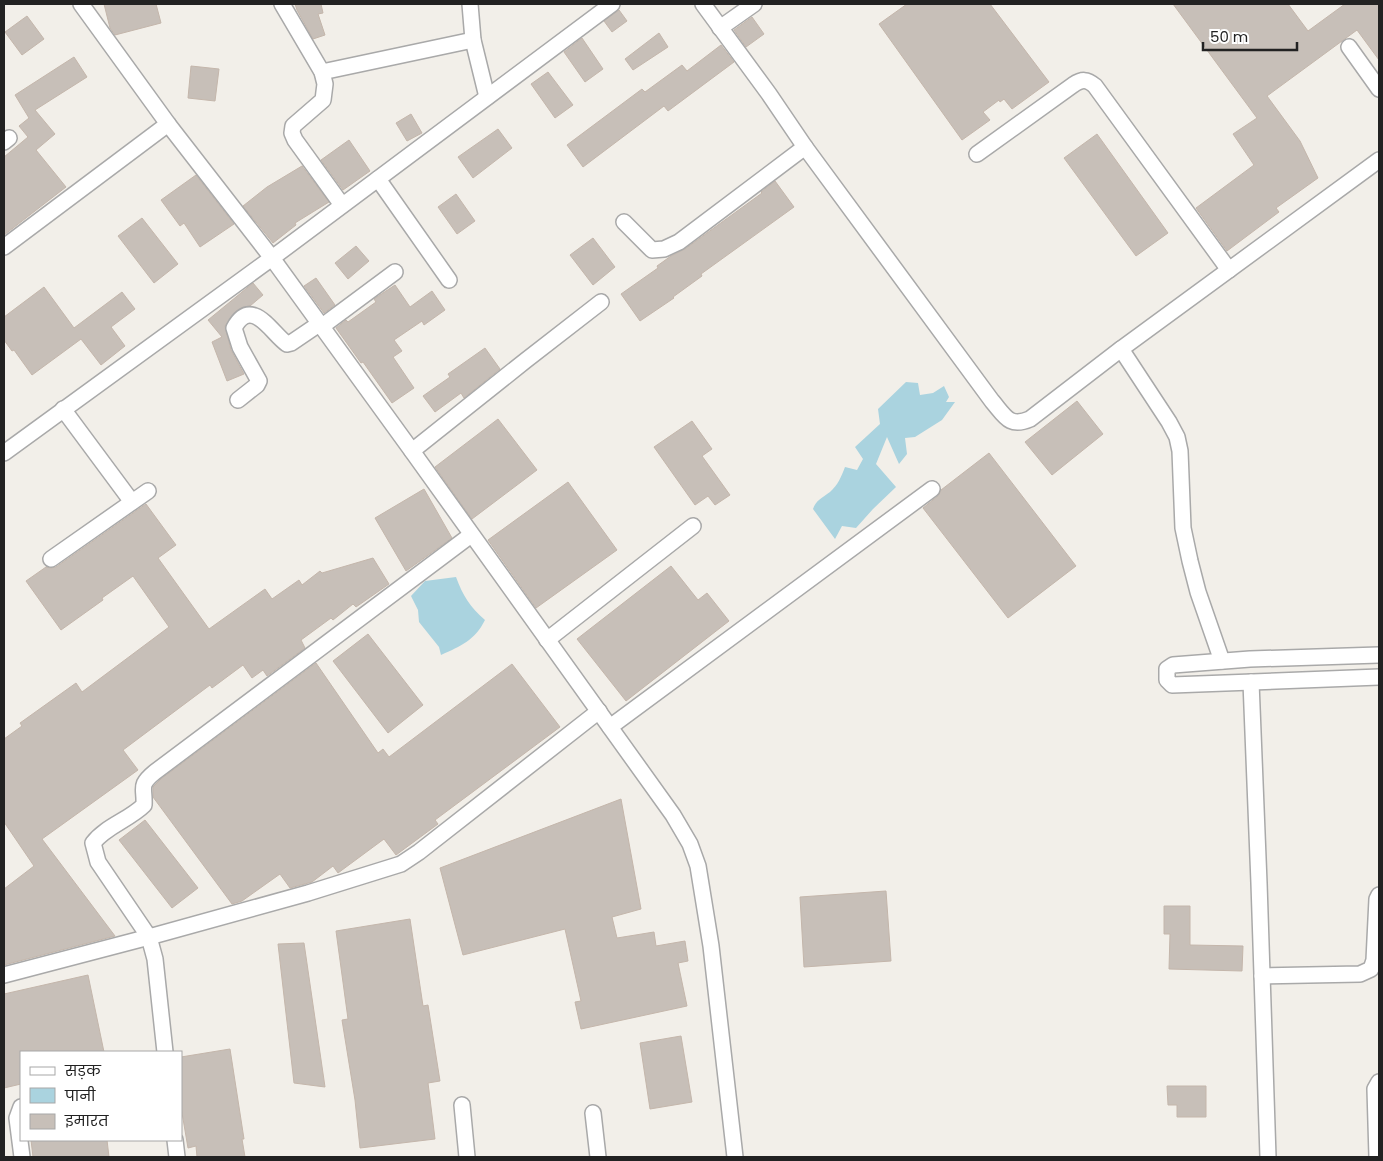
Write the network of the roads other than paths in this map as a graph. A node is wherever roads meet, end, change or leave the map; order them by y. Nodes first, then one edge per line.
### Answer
1 (81, 4) edge
2 (282, 4) edge
3 (470, 4) edge
4 (612, 4) edge
5 (703, 4) edge
6 (754, 4) edge
7 (720, 28) junction
8 (473, 40) junction
9 (1349, 47) dead end
10 (322, 72) junction
11 (1379, 89) edge
12 (487, 96) junction
13 (168, 124) junction
14 (805, 147) junction
15 (977, 154) dead end
16 (1379, 160) edge
17 (378, 179) junction
18 (342, 205) junction
19 (624, 222) dead end
20 (4, 248) edge
21 (272, 258) junction
22 (1229, 270) junction
23 (395, 272) dead end
24 (449, 280) dead end
25 (602, 302) dead end
26 (320, 325) junction
27 (1121, 349) junction
28 (238, 400) dead end
29 (63, 409) junction
30 (5, 448) edge
31 (412, 451) junction
32 (932, 489) dead end
33 (148, 491) dead end
34 (132, 502) junction
35 (693, 526) dead end
36 (471, 535) junction
37 (51, 559) dead end
38 (547, 640) junction
39 (1379, 655) edge
40 (1222, 661) junction
41 (1379, 677) edge
42 (1250, 682) junction
43 (599, 711) junction
44 (610, 727) junction
45 (1379, 895) edge
46 (149, 937) junction
47 (4, 974) edge
48 (1262, 976) junction
49 (165, 1051) edge
50 (1379, 1082) edge
51 (462, 1105) dead end
52 (20, 1110) edge
53 (593, 1113) dead end
54 (175, 1141) edge
55 (22, 1157) edge
56 (177, 1157) edge
57 (467, 1157) edge
58 (598, 1157) edge
59 (735, 1157) edge
60 (1268, 1157) edge
61 (1377, 1157) edge

1 - 13 street
2 - 10 street
3 - 8 street
4 - 12 street
5 - 7 street
6 - 7 street
7 - 14 street
8 - 10 street
8 - 12 street
9 - 11 street
10 - 18 street
12 - 17 street
13 - 20 street
13 - 21 street
14 - 19 street
14 - 27 street
15 - 22 street
16 - 22 street
17 - 18 street
17 - 24 street
18 - 21 street
21 - 26 street
21 - 29 street
22 - 27 street
23 - 26 street
25 - 31 street
26 - 28 street
26 - 31 street
27 - 40 street
29 - 30 street
29 - 34 street
31 - 36 street
32 - 44 street
33 - 34 street
34 - 37 street
35 - 38 street
36 - 38 street
36 - 46 street
38 - 43 street
39 - 40 street
40 - 42 street
41 - 42 street
42 - 48 street
43 - 44 street
43 - 46 street
44 - 59 street
45 - 48 street
46 - 47 street
46 - 49 street
48 - 60 street
50 - 61 street
51 - 57 street
52 - 55 street
53 - 58 street
54 - 56 street

